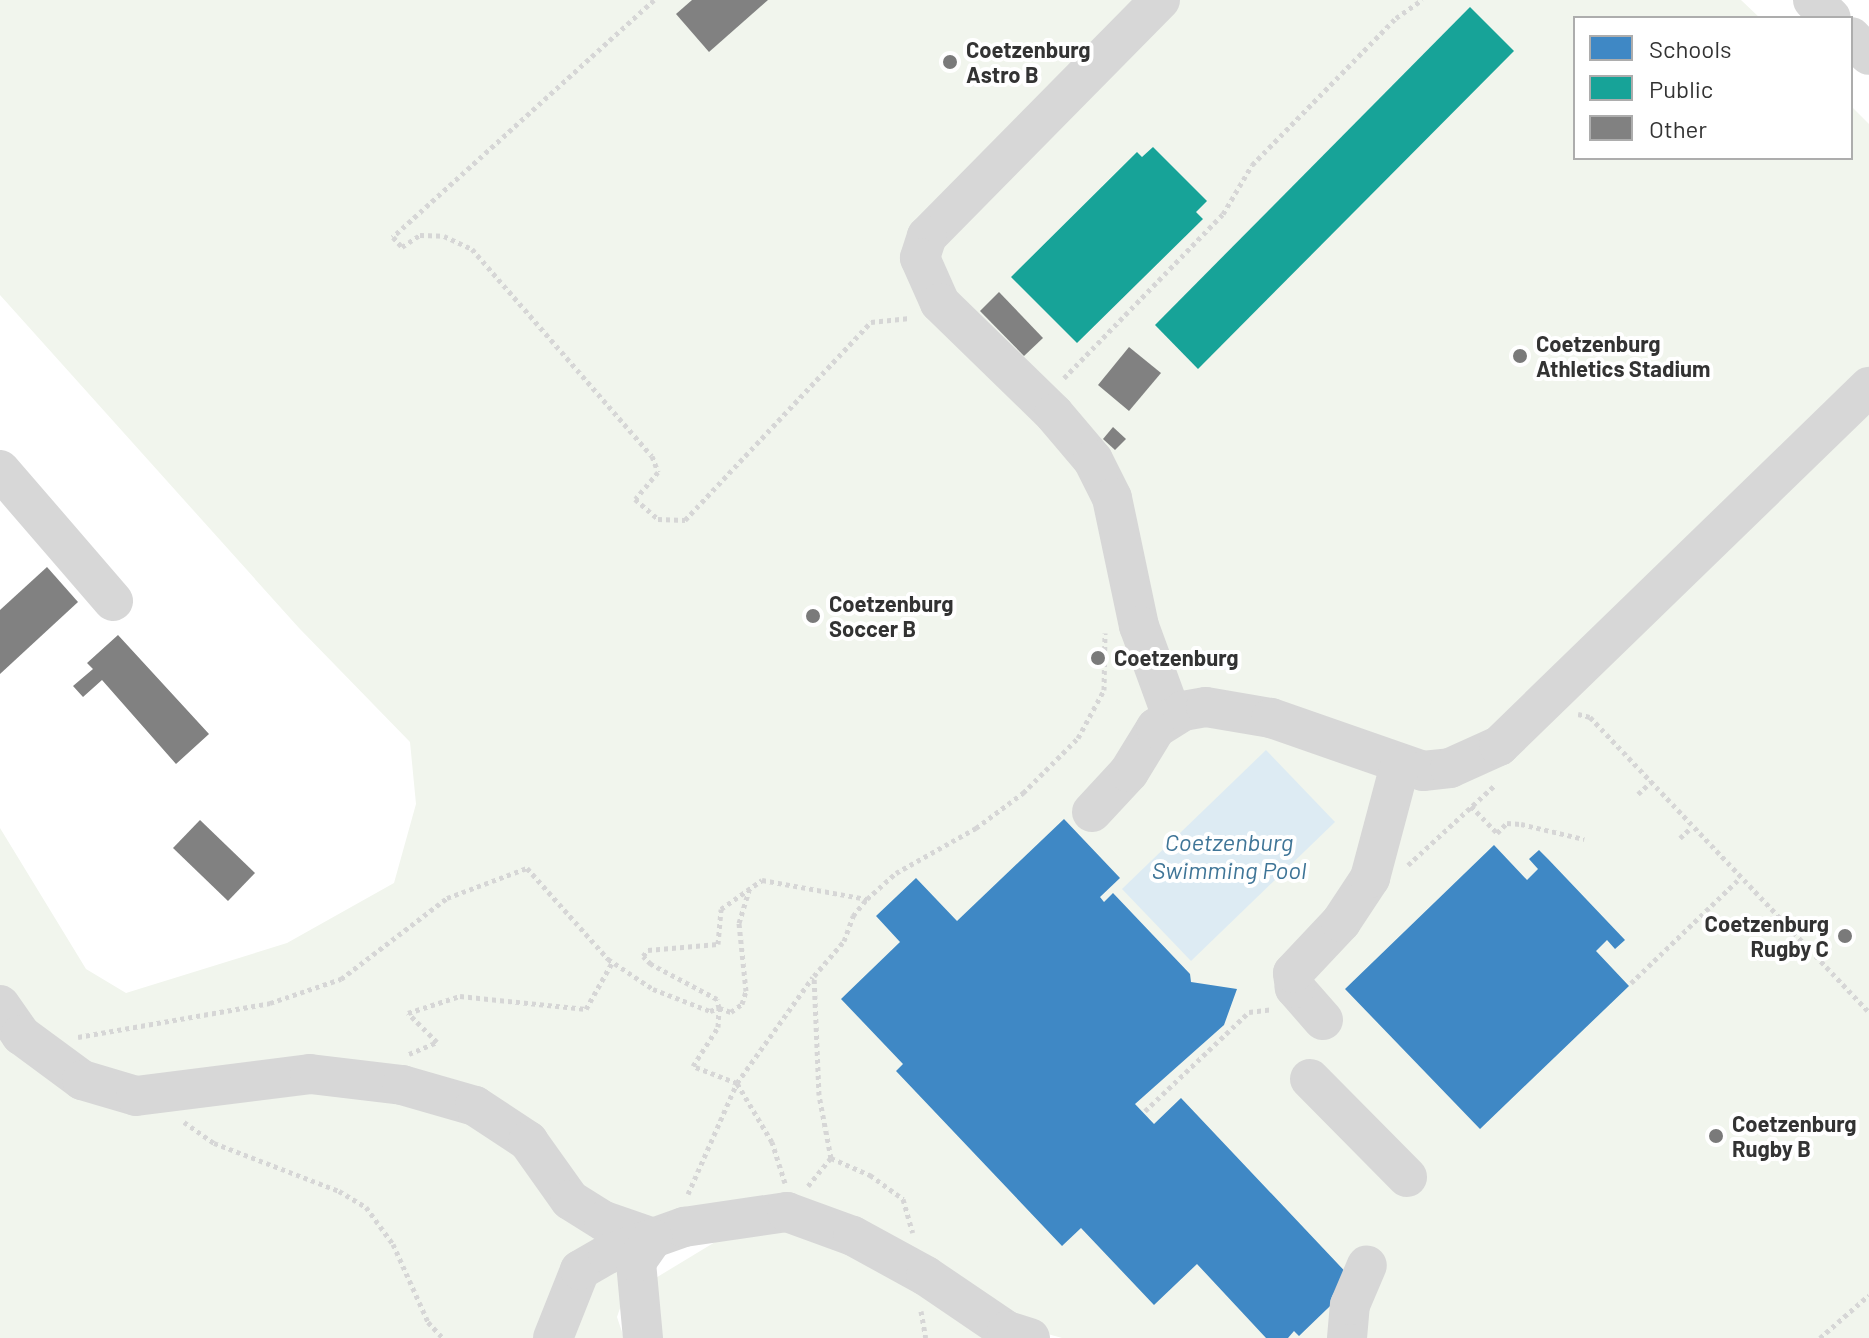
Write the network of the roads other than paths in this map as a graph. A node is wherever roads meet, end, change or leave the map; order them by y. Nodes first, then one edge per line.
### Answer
1 (1160, 0) edge
2 (1813, 0) edge
3 (1829, 16) edge
4 (1853, 39) edge
5 (1869, 55) edge
6 (1869, 387) edge
7 (0, 470) edge
8 (113, 601) dead end
9 (1172, 716) junction
10 (1400, 765) junction
11 (1092, 812) dead end
12 (0, 1005) edge
13 (1323, 1020) dead end
14 (1310, 1079) dead end
15 (1407, 1177) dead end
16 (669, 1233) junction
17 (1367, 1265) dead end
18 (553, 1338) edge
19 (643, 1338) edge
20 (1030, 1338) edge
21 (1347, 1338) edge

1 - 9 street
2 - 3 street
4 - 5 street
6 - 10 street
7 - 8 street
9 - 10 street
9 - 11 street
10 - 13 street
12 - 16 street
14 - 15 street
16 - 18 street
16 - 19 street
16 - 20 street
17 - 21 street

